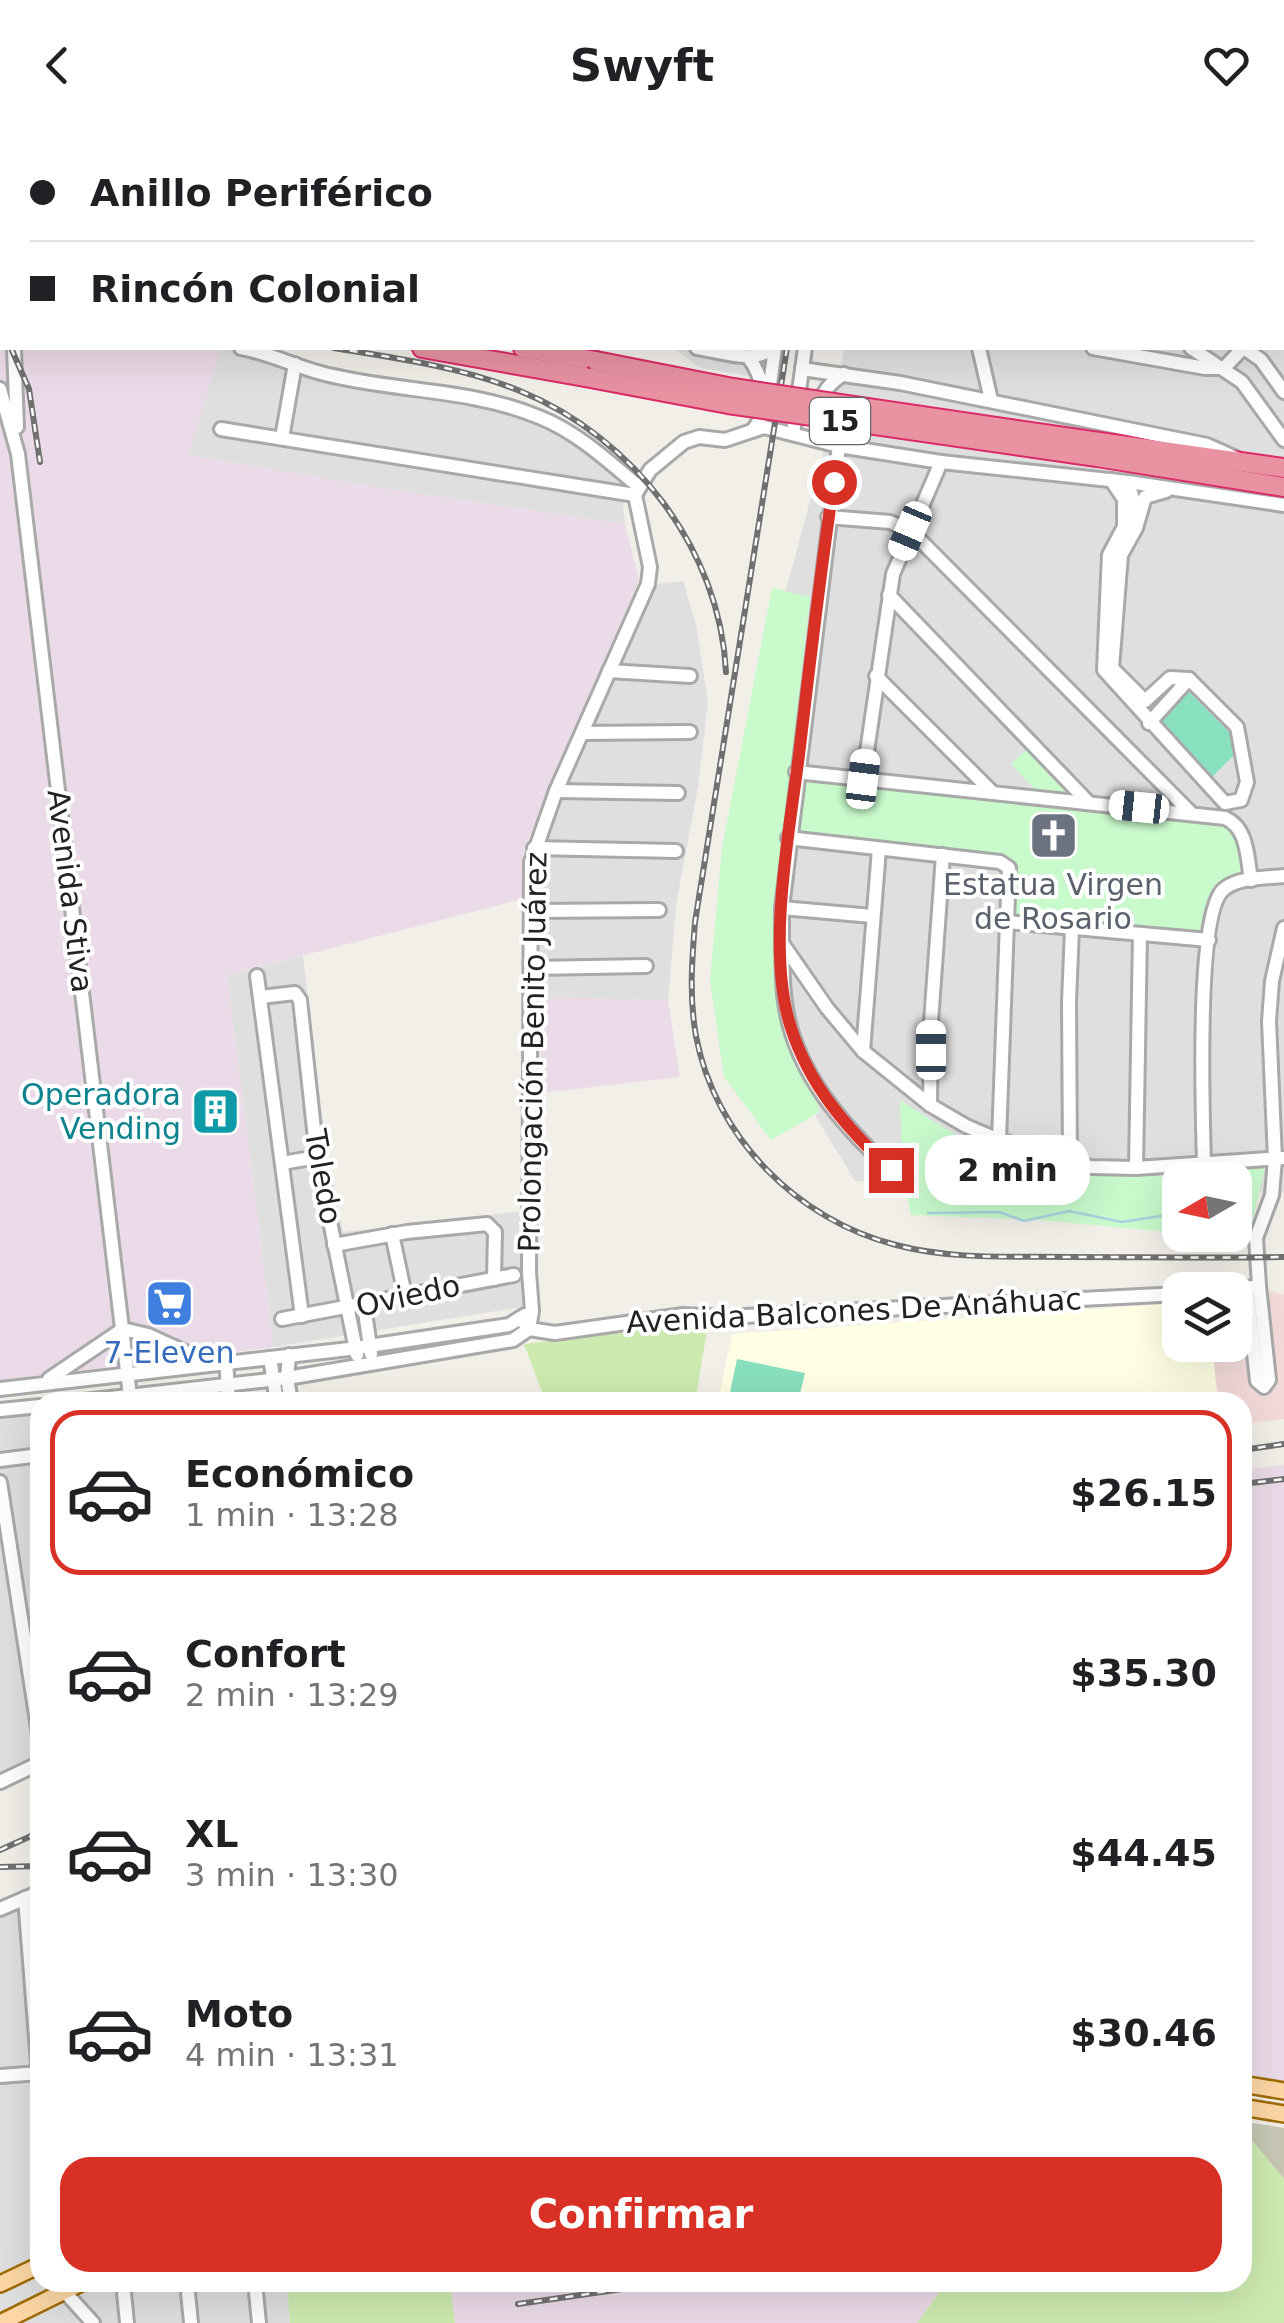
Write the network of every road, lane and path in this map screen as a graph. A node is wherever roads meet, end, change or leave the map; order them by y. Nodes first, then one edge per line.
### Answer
1 (14, 350) edge
2 (248, 350) edge
3 (438, 350) edge
4 (529, 350) edge
5 (708, 350) edge
6 (771, 350) edge
7 (774, 350) edge
8 (805, 350) edge
9 (978, 350) edge
10 (1104, 350) edge
11 (1241, 350) edge
12 (1246, 350) edge
13 (1204, 352) edge
14 (748, 357) junction
15 (294, 364) junction
16 (802, 368) junction
17 (1224, 368) junction
18 (591, 369) junction
19 (844, 374) junction
20 (0, 389) edge
21 (1284, 392) edge
22 (991, 400) junction
23 (758, 428) junction
24 (221, 430) dead end
25 (793, 434) junction
26 (282, 438) junction
27 (1284, 440) edge
28 (834, 445) junction
29 (1098, 450) junction
30 (18, 454) junction
31 (941, 462) junction
32 (1242, 462) junction
33 (1284, 468) edge
34 (1112, 480) junction
35 (1128, 482) junction
36 (1284, 487) edge
37 (1178, 489) junction
38 (637, 491) junction
39 (1284, 505) edge
40 (828, 517) junction
41 (1123, 527) junction
42 (910, 531) junction
43 (1113, 567) junction
44 (889, 595) junction
45 (1109, 670) junction
46 (609, 671) junction
47 (690, 676) dead end
48 (876, 676) junction
49 (1188, 679) junction
50 (1149, 722) junction
51 (582, 732) junction
52 (690, 732) dead end
53 (796, 772) junction
54 (863, 779) junction
55 (556, 791) junction
56 (992, 792) junction
57 (678, 793) dead end
58 (1088, 802) junction
59 (1190, 812) junction
60 (788, 838) junction
61 (534, 848) junction
62 (878, 849) junction
63 (676, 851) dead end
64 (943, 855) junction
65 (1284, 876) edge
66 (1251, 880) junction
67 (782, 908) junction
68 (532, 910) junction
69 (660, 910) dead end
70 (872, 916) junction
71 (1006, 922) junction
72 (1072, 928) junction
73 (1284, 928) edge
74 (1140, 934) junction
75 (1209, 940) junction
76 (782, 942) junction
77 (646, 966) dead end
78 (533, 968) junction
79 (257, 976) dead end
80 (261, 997) junction
81 (863, 1051) junction
82 (930, 1105) junction
83 (999, 1140) junction
84 (317, 1156) junction
85 (1280, 1158) edge
86 (1204, 1162) edge
87 (1229, 1162) edge
88 (282, 1163) junction
89 (1070, 1163) junction
90 (1162, 1166) edge
91 (1136, 1168) junction
92 (891, 1170) dead end
93 (392, 1234) junction
94 (334, 1245) junction
95 (1250, 1272) edge
96 (514, 1276) dead end
97 (494, 1279) junction
98 (405, 1295) junction
99 (1162, 1295) edge
100 (1252, 1299) edge
101 (364, 1305) junction
102 (349, 1308) junction
103 (302, 1316) junction
104 (282, 1319) dead end
105 (527, 1319) junction
106 (124, 1329) junction
107 (1260, 1342) dead end
108 (363, 1346) junction
109 (289, 1355) junction
110 (270, 1358) junction
111 (226, 1361) junction
112 (210, 1363) junction
113 (365, 1363) junction
114 (128, 1374) junction
115 (280, 1378) junction
116 (38, 1384) junction
117 (227, 1386) junction
118 (0, 1391) edge
119 (130, 1392) edge
120 (169, 1392) edge
121 (228, 1392) edge
122 (278, 1392) edge
123 (286, 1392) edge
124 (30, 1407) edge
125 (0, 1410) edge
126 (30, 1456) edge
127 (0, 1460) edge
128 (0, 1482) edge
129 (3, 1531) edge
130 (30, 1684) edge
131 (30, 1768) edge
132 (0, 1782) edge
133 (30, 1896) edge
134 (25, 1898) junction
135 (0, 1909) edge
136 (30, 1961) edge
137 (30, 2074) edge
138 (0, 2076) edge
139 (1252, 2086) edge
140 (1284, 2091) edge
141 (1252, 2109) edge
142 (1284, 2114) edge
143 (30, 2270) edge
144 (0, 2284) edge
145 (64, 2292) joint
146 (124, 2292) edge
147 (187, 2292) edge
148 (256, 2292) edge
149 (0, 2323) edge
150 (94, 2323) edge
151 (126, 2323) edge
152 (191, 2323) edge
153 (259, 2323) edge

1 - 30 street
2 - 15 street
3 - 18 highway, 15
4 - 18 highway, 15
5 - 14 street
6 - 14 street
7 - 23 street
8 - 16 street
9 - 22 street
10 - 17 street
11 - 17 street
12 - 21 street
13 - 17 street
14 - 23 street
15 - 26 street
15 - 38 street
16 - 19 street
16 - 25 street
17 - 27 street
18 - 29 highway, 15, bridge
19 - 22 street
19 - 28 street
20 - 30 street, Avenida Stiva
22 - 32 street
23 - 25 street
23 - 38 street
24 - 26 street
25 - 28 street
26 - 38 street
28 - 31 street
28 - 40 street
29 - 32 highway, 15
29 - 36 highway, 15
30 - 106 street, Avenida Stiva
31 - 34 street
31 - 42 street
32 - 33 highway, 15
34 - 35 street
34 - 41 street
35 - 37 street
35 - 41 street
37 - 39 street
37 - 43 street
38 - 46 street, Prolongación Benito Juárez
40 - 42 street
40 - 53 street
41 - 43 street
42 - 44 street
42 - 59 street
43 - 45 street
44 - 48 street
44 - 58 street
45 - 49 street
45 - 50 street
46 - 47 street
46 - 51 street, Prolongación Benito Juárez
48 - 54 street
48 - 56 street
49 - 50 street
49 - 50 street
51 - 52 street
51 - 55 street, Prolongación Benito Juárez
53 - 54 street
53 - 60 street
54 - 56 street
55 - 57 street
55 - 61 street, Prolongación Benito Juárez
56 - 58 street
58 - 59 street
59 - 66 street
60 - 62 street
60 - 67 street
61 - 63 street
61 - 68 street, Prolongación Benito Juárez
62 - 64 street
62 - 70 street
64 - 71 street
64 - 82 street
65 - 66 street
66 - 75 street
67 - 70 street
67 - 76 street
68 - 69 street
68 - 78 street, Prolongación Benito Juárez
70 - 81 street
71 - 72 street
71 - 83 street
72 - 74 street
72 - 89 street
73 - 85 street
74 - 75 street
74 - 91 street
75 - 86 street
76 - 81 street
76 - 92 street
77 - 78 street
78 - 105 street, Prolongación Benito Juárez
79 - 80 street
80 - 84 street, Toledo
80 - 88 street
81 - 82 street
82 - 83 street
83 - 89 street
84 - 88 street
84 - 94 street, Toledo
85 - 87 street
85 - 95 street
88 - 103 street
89 - 91 street
90 - 91 street
93 - 94 street
93 - 97 street
93 - 98 street
94 - 102 street, Toledo
96 - 97 street, Oviedo
97 - 98 street, Oviedo
98 - 101 street, Oviedo
99 - 105 street, Avenida Balcones De Anáhuac
100 - 107 street
101 - 102 street, Oviedo
101 - 108 street, Toledo
102 - 103 street, Oviedo
102 - 108 street, Toledo
103 - 104 street, Oviedo
105 - 108 street, Avenida Balcones De Anáhuac
105 - 113 street, Avenida Balcones De Anáhuac
106 - 112 street
106 - 114 street, Avenida Stiva
106 - 116 street
108 - 109 street, Avenida Balcones De Anáhuac
108 - 113 street, Toledo
108 - 113 street
109 - 110 street, Avenida Balcones De Anáhuac
109 - 115 street
110 - 111 street, Avenida Balcones De Anáhuac
110 - 115 street
111 - 112 street, Avenida Balcones De Anáhuac
111 - 117 street
112 - 114 street, Avenida Balcones De Anáhuac
113 - 115 street, Avenida Balcones De Anáhuac
114 - 116 street, Avenida Balcones De Anáhuac
114 - 119 street, Avenida Stiva
115 - 117 street, Avenida Balcones De Anáhuac
115 - 122 street
115 - 123 street
116 - 118 street, Avenida Balcones De Anáhuac
117 - 120 street, Avenida Balcones De Anáhuac
117 - 121 street
124 - 125 street
126 - 127 street
128 - 129 street
129 - 130 street
131 - 132 street
133 - 134 street
134 - 135 street
134 - 136 street
137 - 138 street
139 - 140 main road
141 - 142 main road
143 - 144 main road
145 - 149 main road
145 - 150 street
146 - 151 street
147 - 152 street
148 - 153 street

